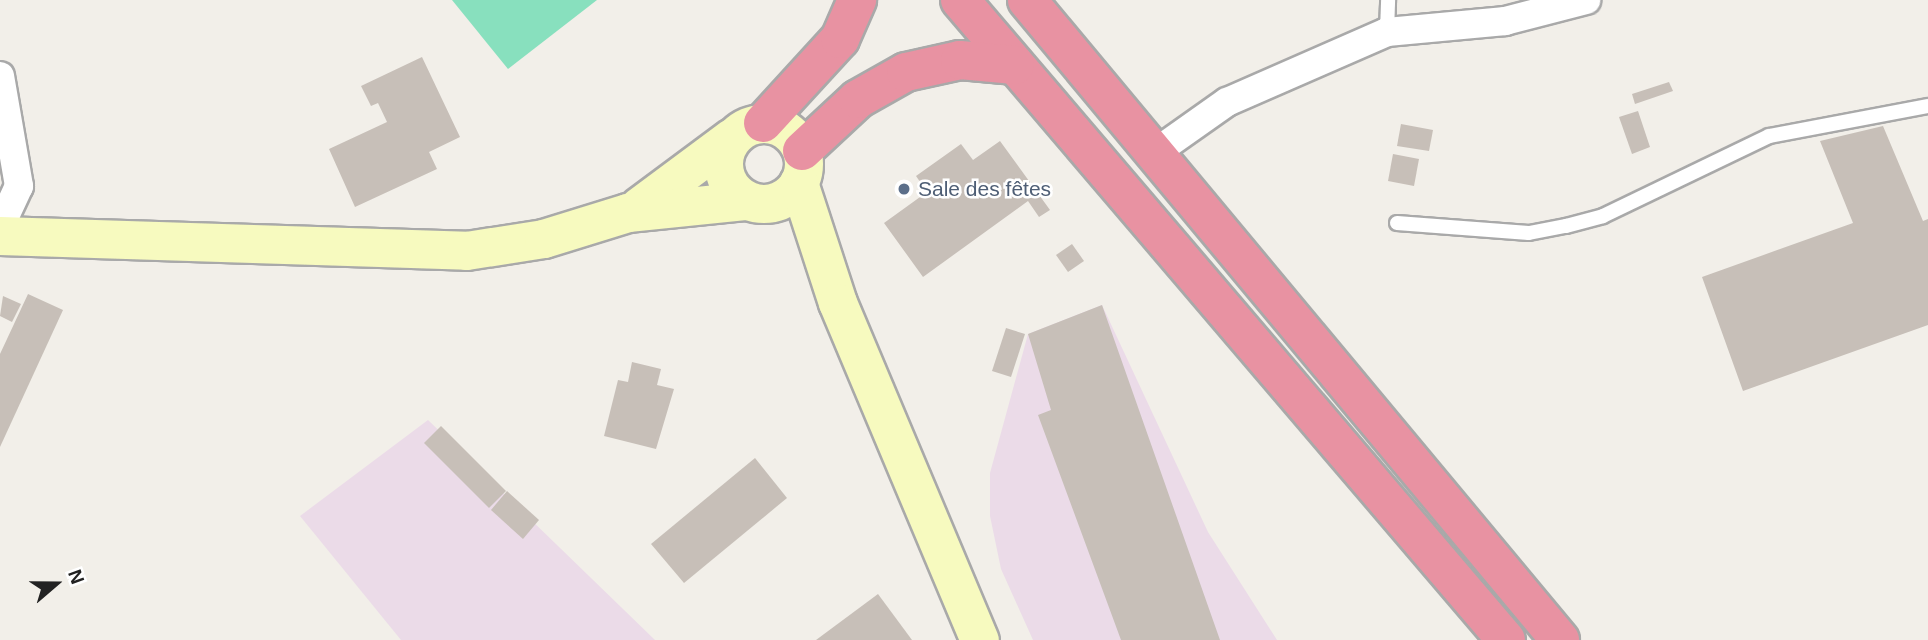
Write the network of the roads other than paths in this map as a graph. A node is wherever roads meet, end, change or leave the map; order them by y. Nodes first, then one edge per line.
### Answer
1 (857, 0) edge
2 (960, 0) edge
3 (1027, 0) edge
4 (1388, 0) edge
5 (1586, 0) edge
6 (1515, 9) edge
7 (1387, 32) junction
8 (821, 62) junction
9 (1015, 65) junction
10 (0, 76) edge
11 (858, 99) junction
12 (1928, 106) edge
13 (748, 131) junction
14 (1156, 152) junction
15 (801, 167) junction
16 (754, 203) junction
17 (628, 214) junction
18 (1397, 223) dead end
19 (0, 227) edge
20 (0, 236) edge
21 (838, 303) junction
22 (980, 640) edge
23 (1506, 640) edge
24 (1560, 640) edge

1 - 8 highway
2 - 9 highway
3 - 14 highway
4 - 7 lane
5 - 6 street
6 - 7 street
7 - 14 street
8 - 11 highway
8 - 13 highway
9 - 11 highway
9 - 23 highway
10 - 19 street
11 - 15 highway
12 - 18 lane
13 - 15 main road
13 - 16 main road
13 - 17 main road
14 - 24 highway
15 - 16 main road
15 - 21 main road
16 - 17 main road
16 - 21 main road
17 - 20 main road
21 - 22 main road

